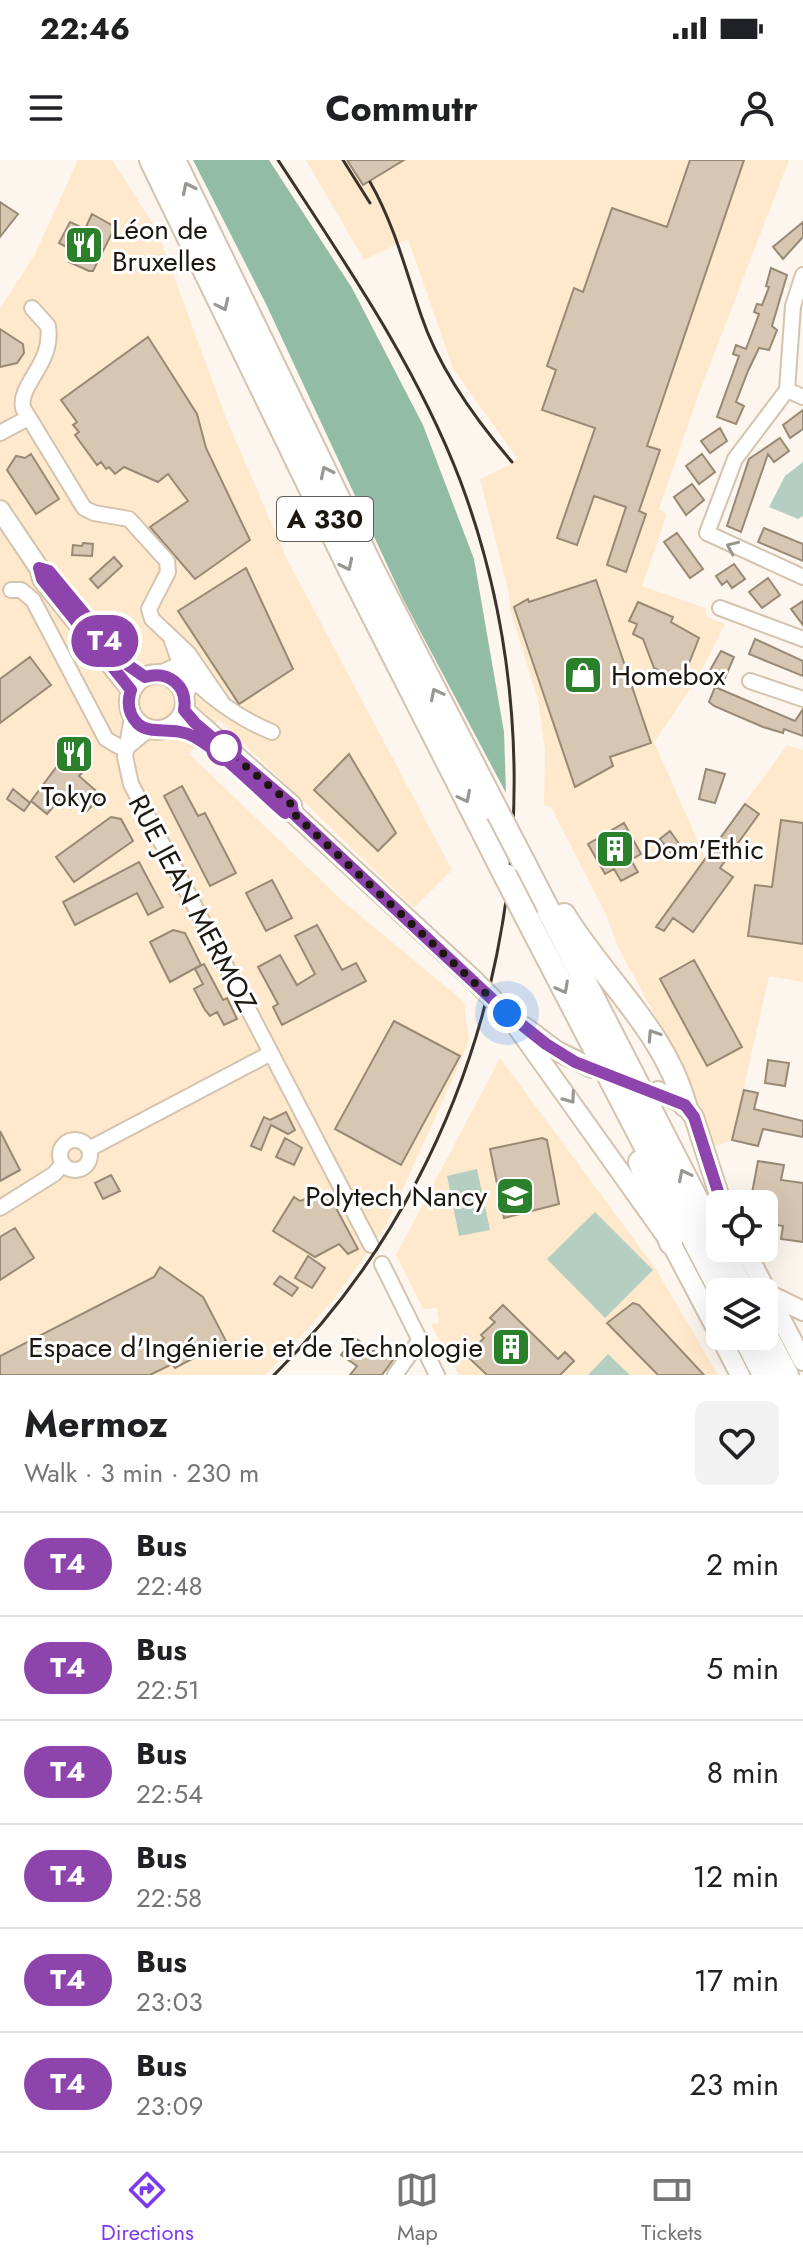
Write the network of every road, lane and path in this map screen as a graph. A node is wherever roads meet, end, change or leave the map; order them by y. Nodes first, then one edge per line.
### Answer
1 (151, 160) edge
2 (174, 160) edge
3 (803, 275) edge
4 (32, 308) dead end
5 (787, 390) junction
6 (803, 397) edge
7 (28, 418) junction
8 (0, 433) edge
9 (1, 510) edge
10 (803, 577) edge
11 (11, 590) dead end
12 (720, 608) dead end
13 (170, 637) junction
14 (803, 639) edge
15 (179, 662) junction
16 (197, 669) junction
17 (145, 680) junction
18 (750, 681) dead end
19 (803, 699) edge
20 (184, 704) junction
21 (132, 717) junction
22 (170, 727) junction
23 (149, 729) junction
24 (272, 732) dead end
25 (125, 750) junction
26 (293, 813) junction
27 (517, 862) junction
28 (507, 1013) junction
29 (271, 1053) junction
30 (596, 1062) junction
31 (658, 1091) dead end
32 (685, 1105) junction
33 (89, 1149) junction
34 (63, 1164) junction
35 (717, 1190) edge
36 (0, 1208) edge
37 (706, 1218) edge
38 (671, 1243) junction
39 (371, 1245) dead end
40 (735, 1262) edge
41 (382, 1264) dead end
42 (713, 1278) edge
43 (749, 1278) edge
44 (778, 1301) edge
45 (706, 1309) edge
46 (803, 1311) edge
47 (778, 1319) edge
48 (419, 1341) junction
49 (727, 1350) edge
50 (751, 1350) edge
51 (774, 1350) edge
52 (803, 1361) edge
53 (395, 1375) edge
54 (437, 1375) edge
55 (740, 1375) edge
56 (764, 1375) edge
57 (787, 1375) edge

1 -> 27 highway, A 330
27 -> 2 highway, A 330, bridge
3 - 5 street
4 - 7 street
5 - 6 street
10 -> 5 street
7 - 8 street
7 - 13 street
9 - 17 main road
11 - 25 street
12 - 14 street
13 - 15 street
13 - 16 street
15 - 16 street
15 - 17 street
16 - 20 street
16 - 24 street
17 - 20 main road
17 - 21 main road
18 - 19 street
20 - 22 main road
20 - 26 main road
21 - 23 main road
21 - 25 street, RUE JEAN MERMOZ
22 - 23 main road
22 - 26 main road
23 - 25 street
25 - 29 street, RUE JEAN MERMOZ
26 - 28 main road, bridge
27 -> 30 highway, A 330, bridge
32 -> 27 highway
37 -> 27 highway, A 330
28 - 30 main road
28 -> 38 main road
29 - 33 street
29 - 39 street, RUE JEAN MERMOZ
30 - 38 highway
30 - 42 highway, A 330
31 - 32 main road
32 - 35 main road
33 - 34 street
33 - 34 street
34 - 36 street
38 - 45 main road
40 - 43 highway, A 330
41 - 48 street
44 - 46 main road
47 - 52 main road
48 - 53 street
48 - 54 street
49 - 55 main road
50 - 56 highway
51 - 57 highway

